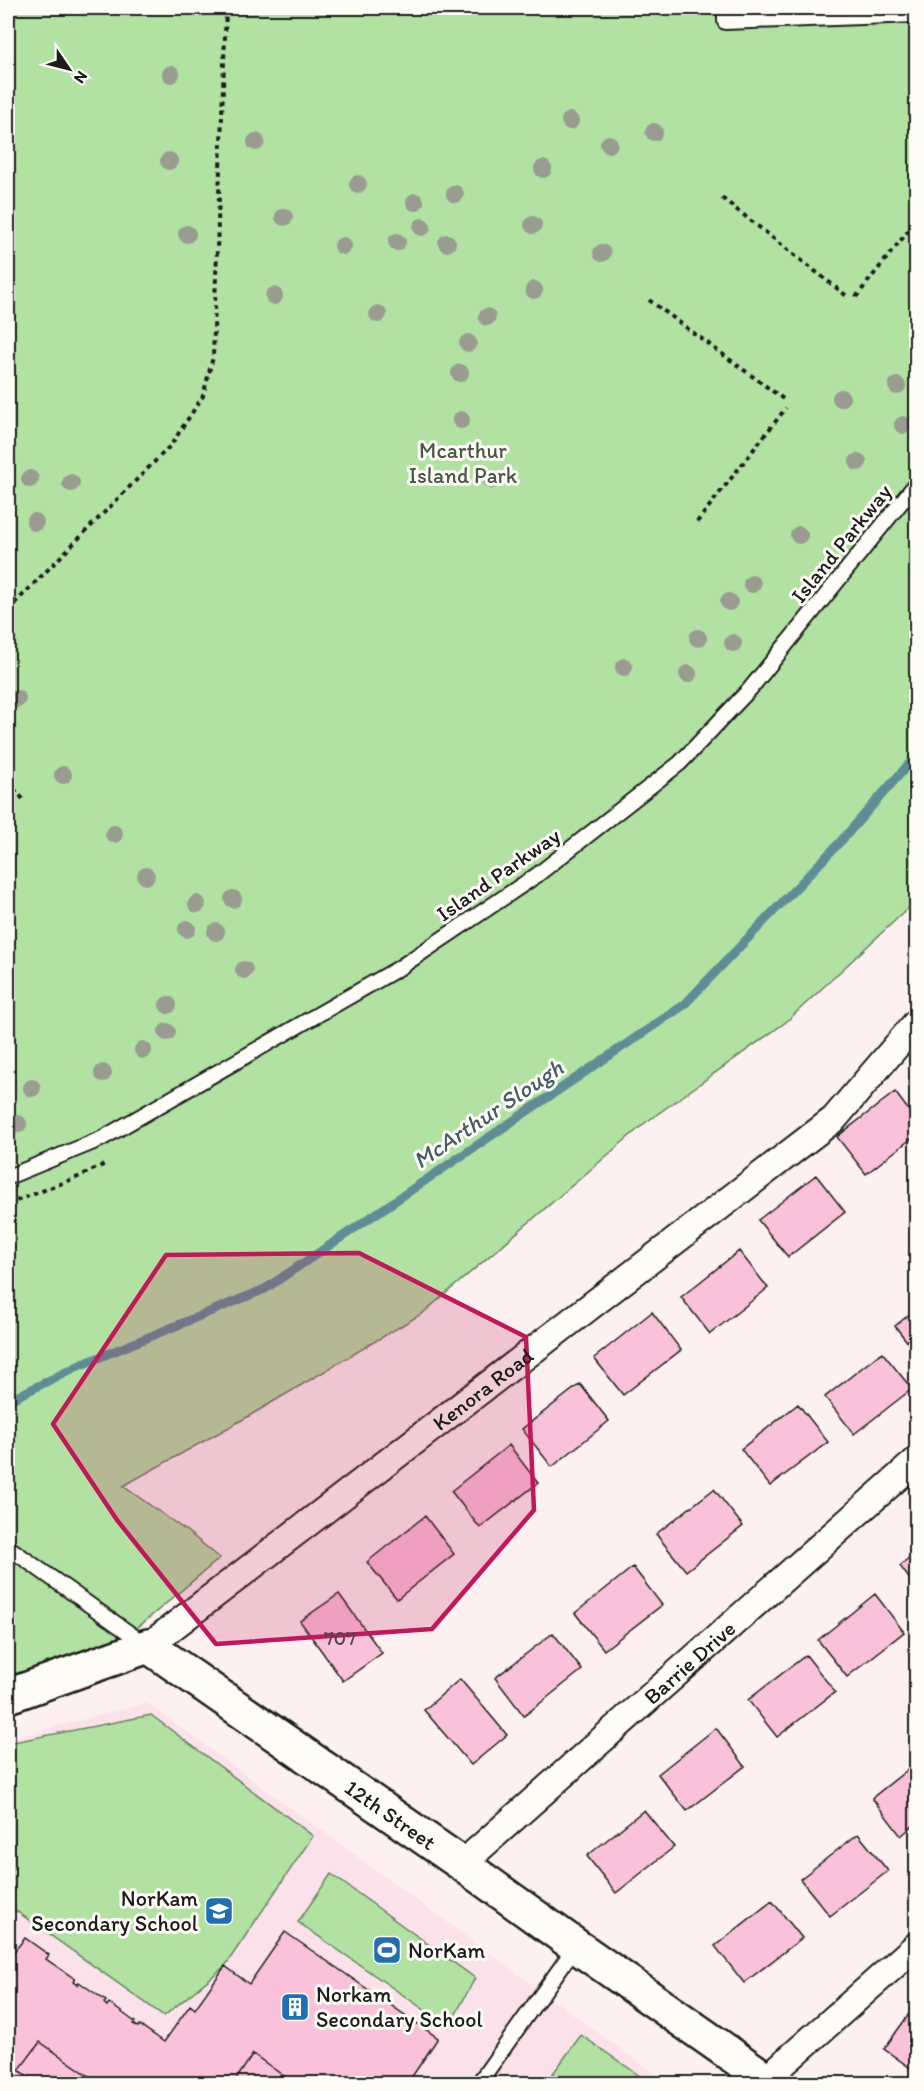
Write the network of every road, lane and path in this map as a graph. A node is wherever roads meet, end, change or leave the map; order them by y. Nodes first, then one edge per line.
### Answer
1 (226, 8) edge
2 (725, 8) edge
3 (916, 15) edge
4 (722, 198) dead end
5 (916, 221) edge
6 (848, 297) dead end
7 (856, 297) dead end
8 (649, 300) dead end
9 (786, 401) dead end
10 (786, 408) dead end
11 (916, 484) edge
12 (697, 522) dead end
13 (8, 610) edge
14 (8, 782) edge
15 (23, 799) dead end
16 (916, 1023) edge
17 (8, 1177) edge
18 (916, 1461) edge
19 (8, 1547) edge
20 (148, 1646) junction
21 (8, 1696) edge
22 (462, 1864) junction
23 (576, 1946) junction
24 (916, 1946) edge
25 (770, 2081) edge
26 (477, 2084) edge

1 - 13 path
2 - 3 lane
4 - 6 path
5 - 7 path
8 - 9 path
10 - 12 path
11 - 17 lane, Island Parkway
14 - 15 path
16 - 20 street, Kenora Road
18 - 22 street, Barrie Drive
19 - 20 lane, 12th Street
20 - 21 street, Kenora Road
20 - 22 street, 12th Street
22 - 23 street, 12th Street
23 - 25 street, 12th Street
23 - 26 lane
24 - 25 street

